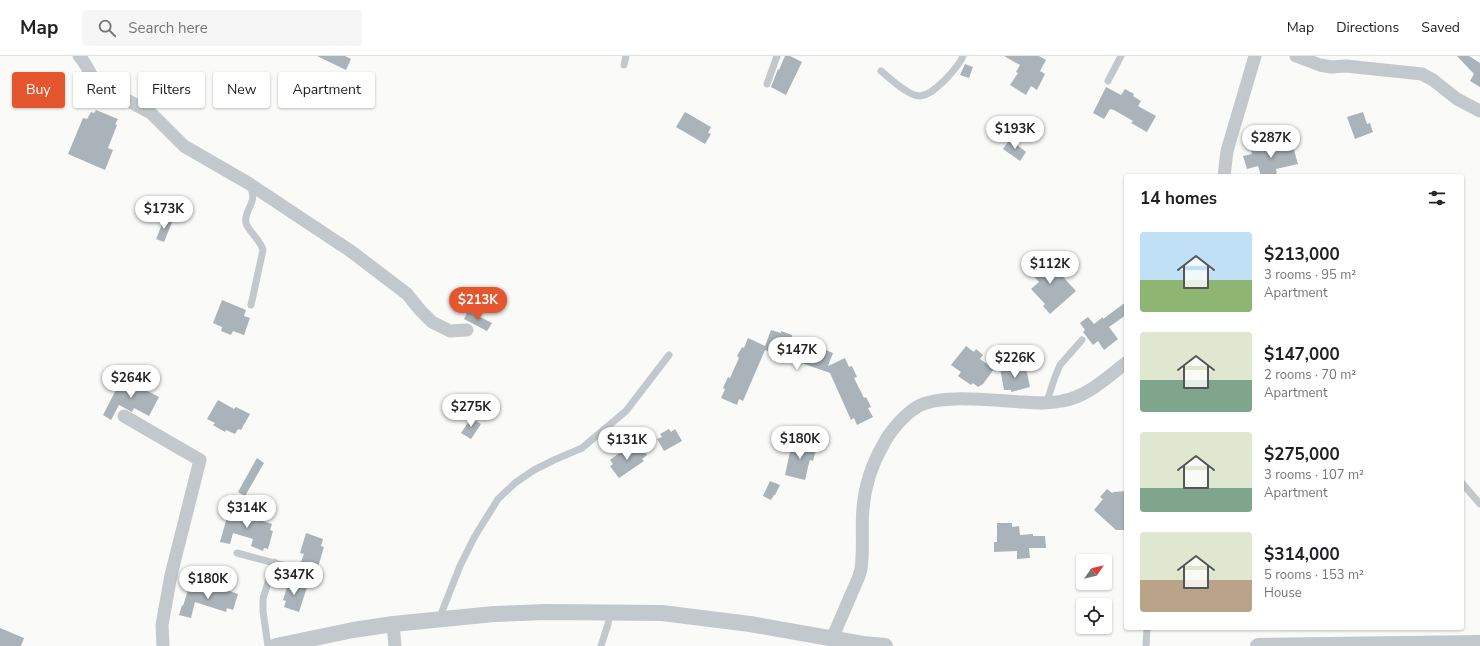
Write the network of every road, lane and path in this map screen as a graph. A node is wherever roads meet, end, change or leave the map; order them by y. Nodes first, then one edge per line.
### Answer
1 (626, 56) edge
2 (777, 56) edge
3 (963, 56) edge
4 (1121, 56) edge
5 (1255, 56) edge
6 (1296, 56) edge
7 (84, 58) edge
8 (624, 65) dead end
9 (880, 71) dead end
10 (1108, 81) dead end
11 (767, 84) dead end
12 (1480, 111) edge
13 (1224, 174) edge
14 (248, 183) junction
15 (251, 304) dead end
16 (467, 330) dead end
17 (1082, 340) dead end
18 (669, 356) dead end
19 (1124, 364) edge
20 (1046, 404) junction
21 (124, 416) dead end
22 (1464, 485) edge
23 (1480, 504) edge
24 (237, 553) dead end
25 (274, 562) junction
26 (320, 575) dead end
27 (610, 612) junction
28 (439, 619) junction
29 (393, 624) junction
30 (1147, 630) edge
31 (832, 639) junction
32 (1480, 643) edge
33 (863, 645) edge
34 (1462, 645) edge
35 (163, 646) edge
36 (268, 646) edge
37 (276, 646) edge
38 (395, 646) edge
39 (601, 646) edge
40 (885, 646) edge
41 (1146, 646) edge
42 (1258, 646) edge

1 - 8 lane
2 - 11 lane
3 - 9 lane
4 - 10 lane
5 - 13 street
6 - 12 street
7 - 14 street
14 - 15 lane
14 - 16 street
17 - 20 lane
18 - 28 lane
19 - 20 street
20 - 31 street
21 - 35 street
22 - 23 lane
24 - 25 lane
25 - 26 lane
25 - 36 lane
27 - 28 street
27 - 31 street
27 - 39 lane
28 - 29 street
29 - 37 street
29 - 38 street
30 - 41 lane
31 - 33 street
32 - 34 street
33 - 40 street
34 - 42 street

